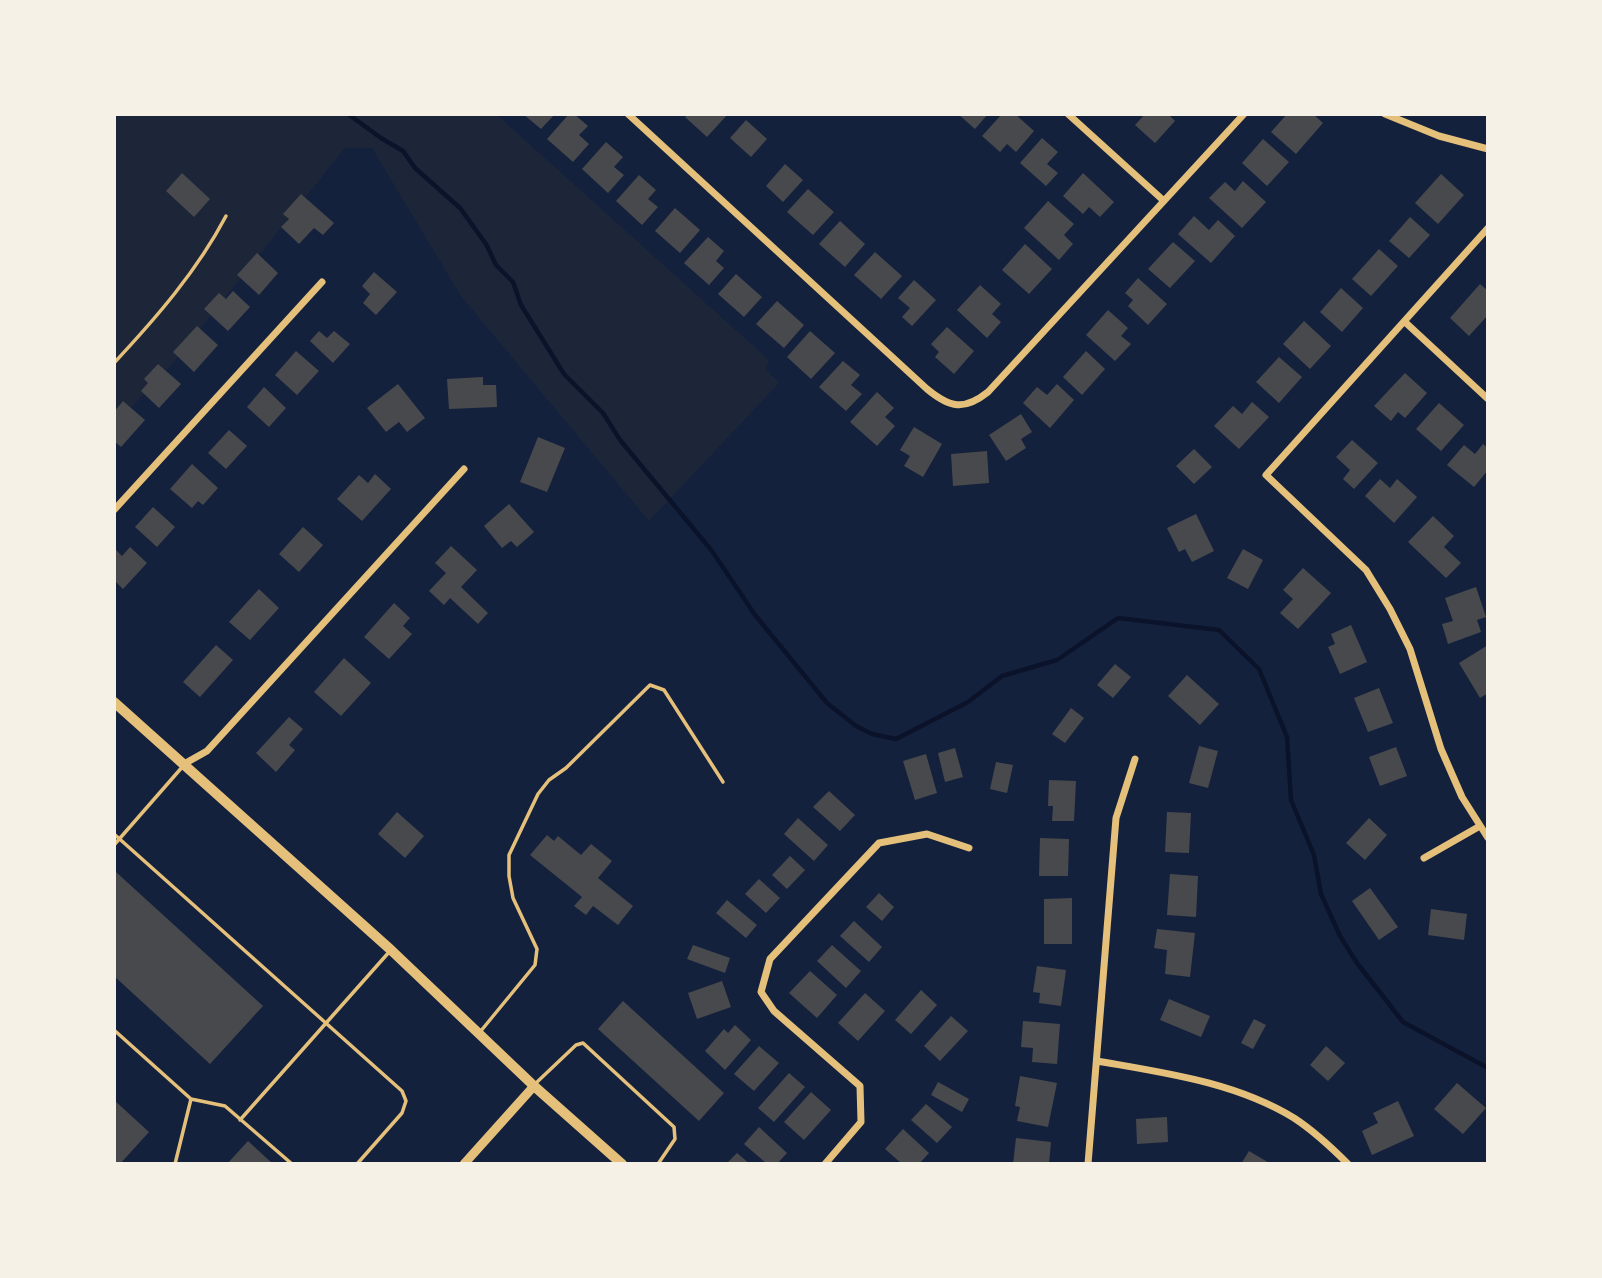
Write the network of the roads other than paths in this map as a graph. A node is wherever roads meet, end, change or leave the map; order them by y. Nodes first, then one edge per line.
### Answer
1 (628, 114) edge
2 (1068, 114) edge
3 (1244, 114) edge
4 (1385, 114) edge
5 (1488, 149) edge
6 (1164, 201) junction
7 (226, 216) dead end
8 (1488, 228) edge
9 (322, 282) dead end
10 (1405, 322) junction
11 (114, 363) edge
12 (1488, 399) edge
13 (464, 468) dead end
14 (114, 510) edge
15 (114, 702) edge
16 (1135, 759) dead end
17 (184, 764) junction
18 (723, 782) dead end
19 (1480, 826) junction
20 (114, 834) edge
21 (1488, 838) edge
22 (119, 839) junction
23 (114, 845) edge
24 (969, 848) dead end
25 (1424, 859) dead end
26 (391, 950) junction
27 (327, 1022) junction
28 (114, 1030) edge
29 (479, 1033) junction
30 (1097, 1061) junction
31 (534, 1086) junction
32 (191, 1099) junction
33 (240, 1120) junction
34 (175, 1164) edge
35 (292, 1164) edge
36 (357, 1164) edge
37 (464, 1164) edge
38 (622, 1164) edge
39 (658, 1164) edge
40 (825, 1164) edge
41 (1088, 1164) edge
42 (1348, 1164) edge

1 - 6 street
2 - 6 street
3 - 6 street
4 - 5 street
7 - 11 lane
8 - 10 street
9 - 14 street
10 - 12 street
10 - 19 street
13 - 17 street
15 - 17 main road
16 - 30 street
17 - 22 lane
17 - 26 main road
18 - 29 lane
19 - 21 street
19 - 25 street
20 - 22 lane
22 - 23 lane
22 - 27 lane
24 - 40 street
26 - 27 lane
26 - 29 main road
27 - 33 lane
27 - 36 lane
28 - 32 lane
29 - 31 main road
30 - 41 street
30 - 42 street
31 - 37 street
31 - 38 main road
31 - 39 lane
32 - 33 lane
32 - 34 lane
33 - 35 lane

